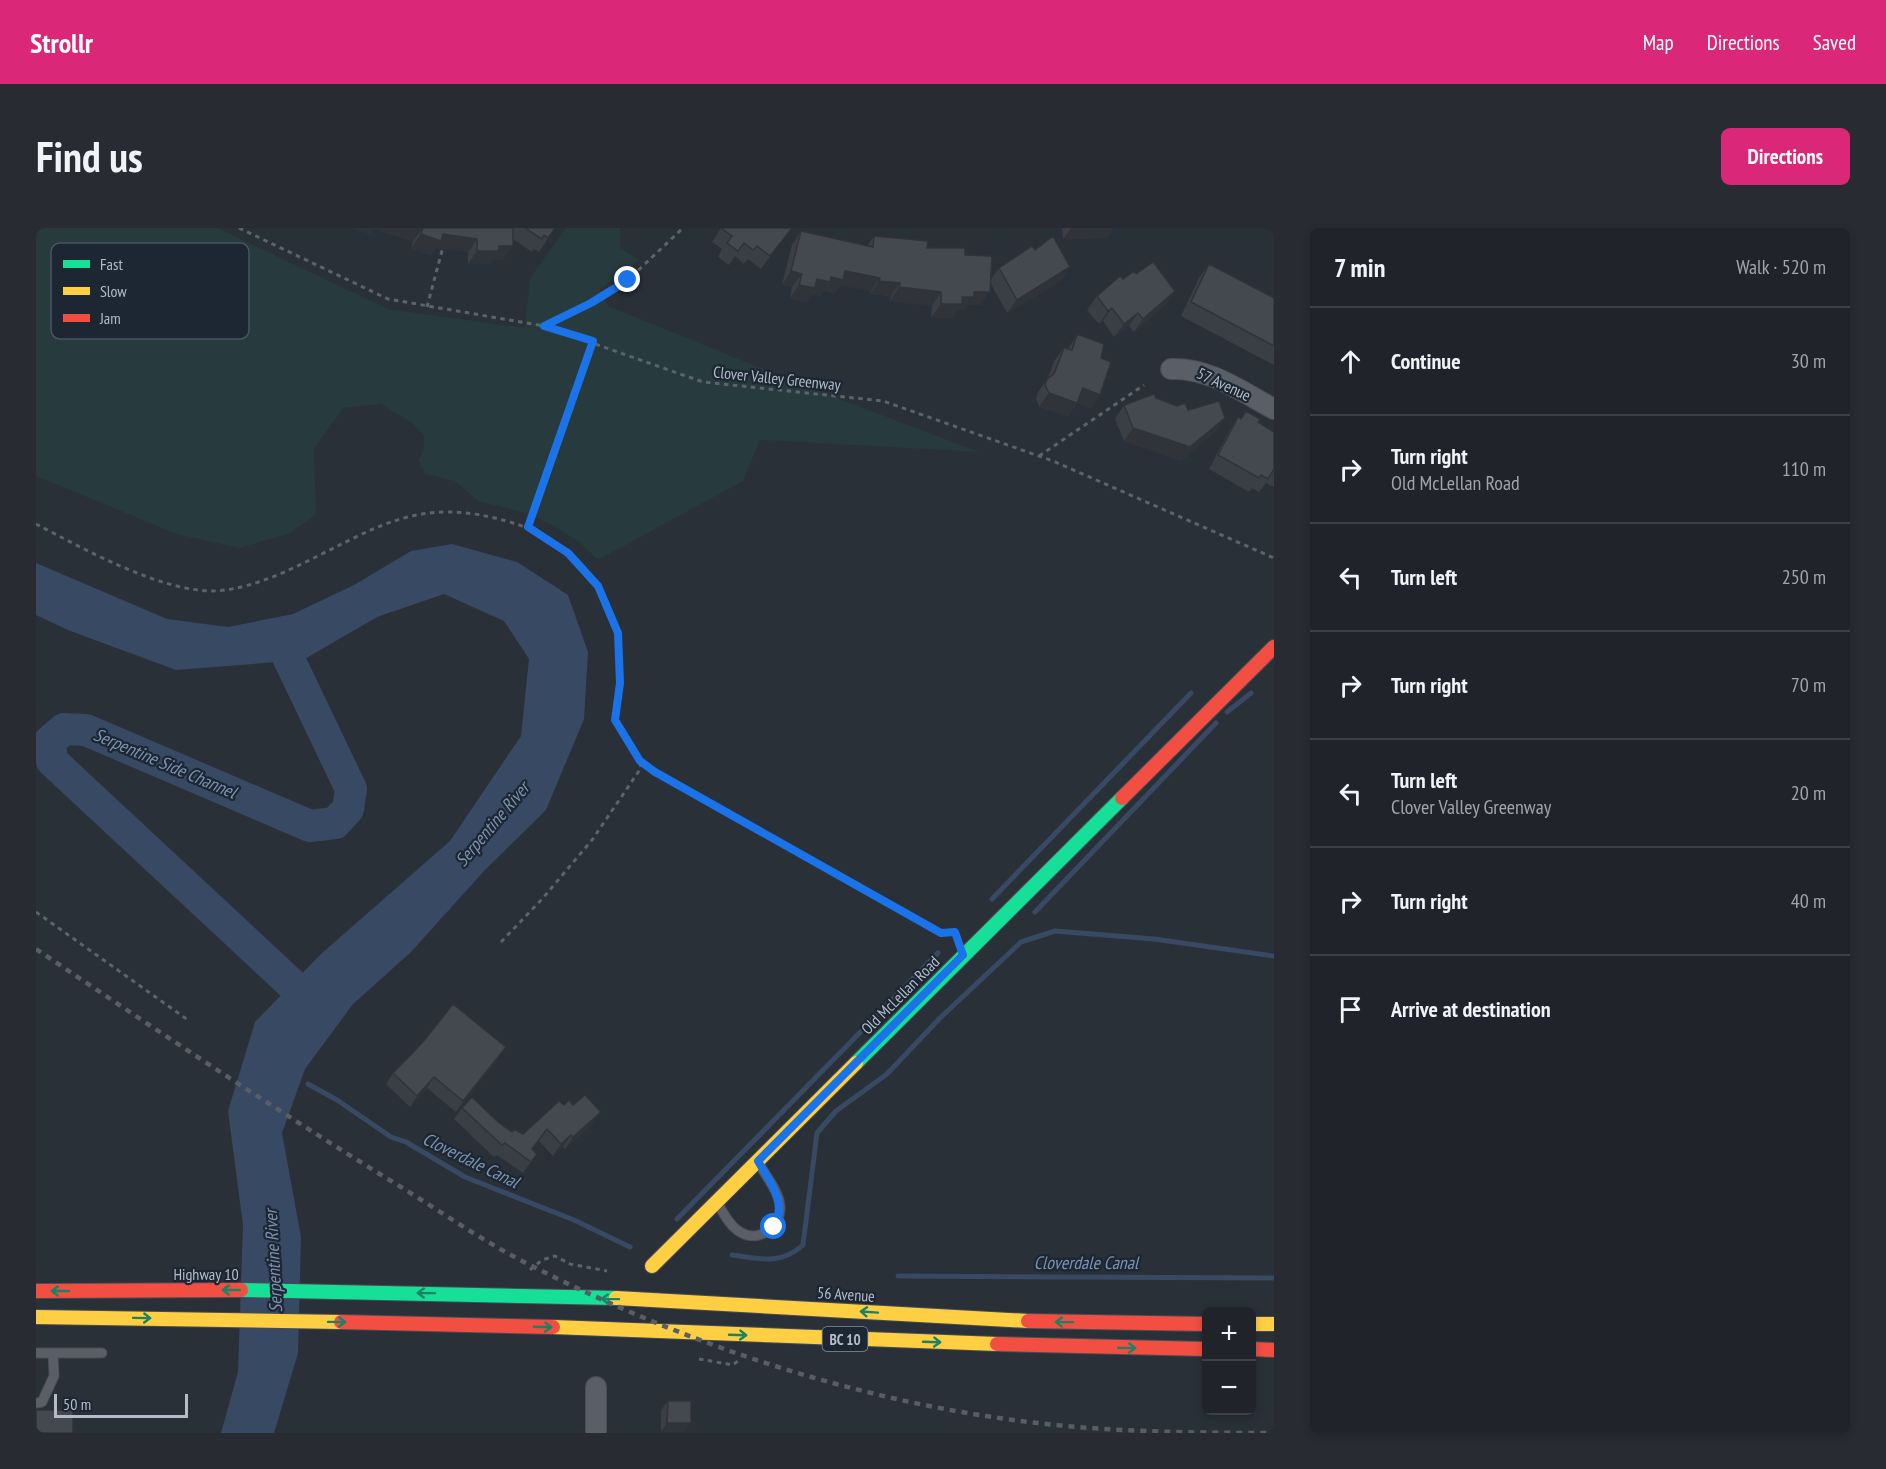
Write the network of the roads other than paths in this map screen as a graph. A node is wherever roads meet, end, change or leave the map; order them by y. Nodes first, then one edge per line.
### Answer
1 (1171, 369) dead end
2 (1274, 409) edge
3 (1274, 647) edge
4 (758, 1161) junction
5 (717, 1202) junction
6 (652, 1266) dead end
7 (36, 1291) edge
8 (484, 1294) joint
9 (36, 1317) edge
10 (1202, 1324) edge
11 (1256, 1324) edge
12 (1274, 1324) edge
13 (1202, 1349) edge
14 (1256, 1349) edge
15 (1274, 1350) edge
16 (36, 1353) edge
17 (53, 1353) junction
18 (102, 1353) dead end
19 (596, 1387) dead end
20 (36, 1403) edge
21 (596, 1433) edge

1 - 2 street, 57 Avenue
3 - 4 main road, Old McLellan Road
4 - 5 main road, Old McLellan Road
4 - 5 lane
5 - 6 main road, Old McLellan Road
8 -> 7 main road, Highway 10 / BC 10
10 -> 8 main road, 56 Avenue / BC 10
9 -> 13 main road, BC 10
11 - 12 main road
14 - 15 main road
16 - 17 lane
17 - 18 lane
17 - 20 lane
19 - 21 street

